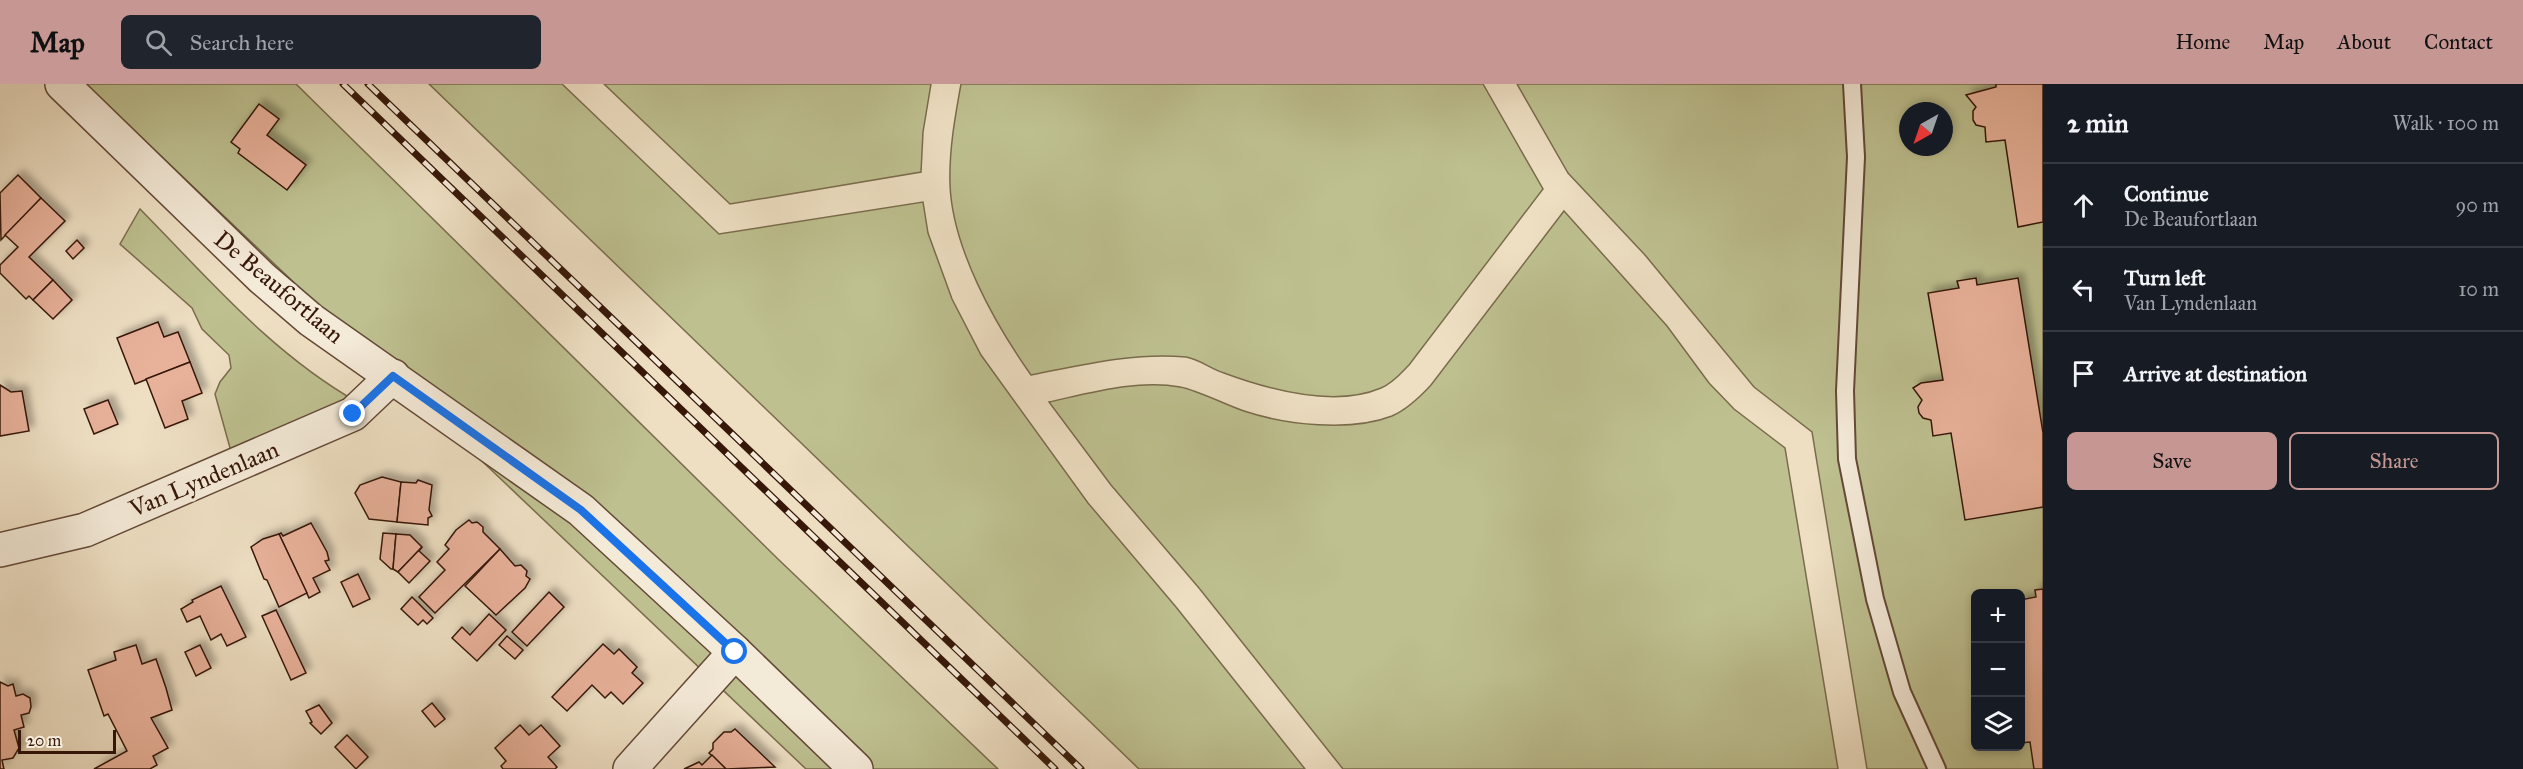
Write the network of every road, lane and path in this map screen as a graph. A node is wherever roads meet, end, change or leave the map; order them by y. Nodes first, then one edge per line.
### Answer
1 (62, 84) edge
2 (1852, 84) edge
3 (393, 376) junction
4 (0, 550) edge
5 (735, 652) junction
6 (630, 769) edge
7 (856, 769) edge
8 (1937, 769) edge

1 - 3 street, De Beaufortlaan
2 - 8 lane
3 - 4 street, Van Lyndenlaan
3 - 5 street, De Beaufortlaan
5 - 6 street
5 - 7 street, De Beaufortlaan

